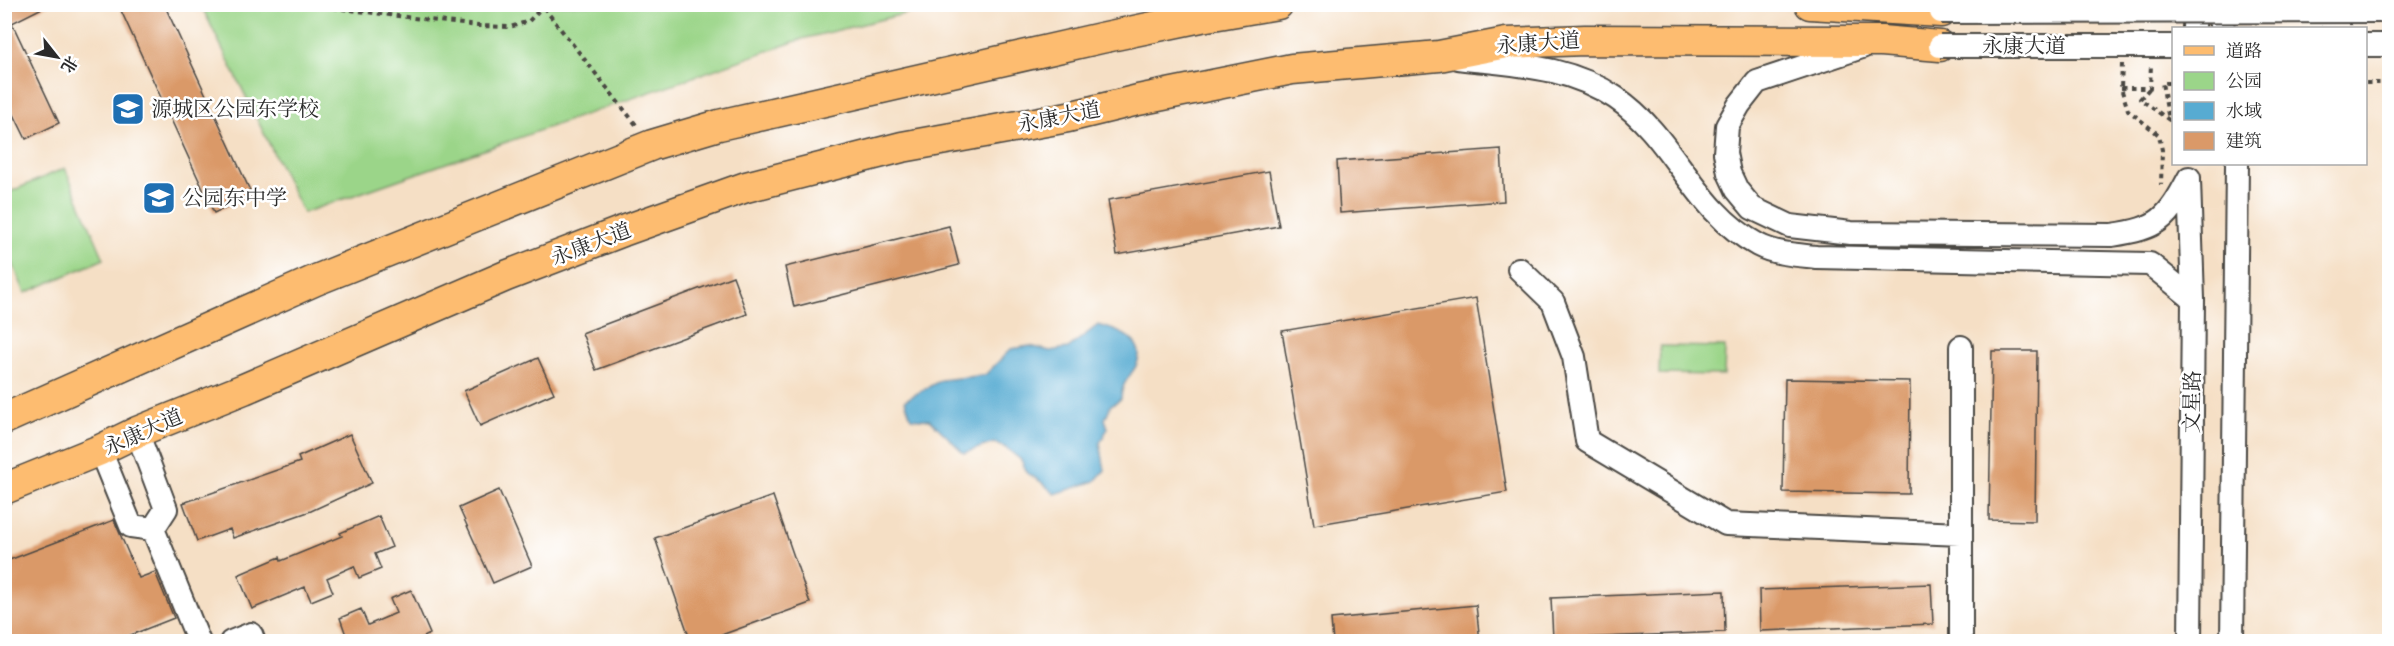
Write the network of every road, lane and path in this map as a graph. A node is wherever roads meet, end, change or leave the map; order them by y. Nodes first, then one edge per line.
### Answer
1 (325, 4) edge
2 (1278, 4) edge
3 (1810, 4) edge
4 (2195, 4) edge
5 (2213, 4) edge
6 (2235, 4) edge
7 (544, 6) edge
8 (2390, 11) edge
9 (1941, 12) joint
10 (2194, 27) edge
11 (2223, 27) edge
12 (2236, 27) edge
13 (1881, 41) junction
14 (2367, 45) edge
15 (2390, 45) edge
16 (1940, 46) joint
17 (2172, 46) edge
18 (2123, 52) dead end
19 (1439, 56) junction
20 (2172, 83) edge
21 (2367, 83) edge
22 (2390, 83) edge
23 (2150, 88) dead end
24 (652, 145) junction
25 (2237, 165) edge
26 (2189, 171) edge
27 (2162, 186) dead end
28 (1519, 269) dead end
29 (2193, 298) junction
30 (1961, 347) dead end
31 (4, 419) edge
32 (137, 432) junction
33 (100, 450) junction
34 (4, 489) edge
35 (153, 529) junction
36 (1961, 534) junction
37 (198, 642) edge
38 (231, 642) edge
39 (254, 642) edge
40 (1961, 642) edge
41 (2190, 642) edge
42 (2232, 642) edge

1 - 7 path
2 - 24 main road
3 - 9 main road, 永康大道
4 - 10 street
5 - 11 street
6 - 12 street
7 - 24 path
8 - 9 street, 永康大道, bridge
13 - 16 main road, 永康大道
13 - 19 main road, 永康大道
13 - 26 street
14 - 15 street
16 - 17 street, 永康大道, bridge
18 - 27 path
19 - 29 street
19 - 32 main road, 永康大道
20 - 23 path
21 - 22 path
24 - 31 main road
25 - 42 street, 文星路
26 - 29 street, 文星路
28 - 36 street
29 - 41 street, 文星路
30 - 36 street
32 - 33 main road, 永康大道
32 - 35 street
33 - 34 main road, 永康大道
33 - 35 street
35 - 37 street
36 - 40 street
38 - 39 street

